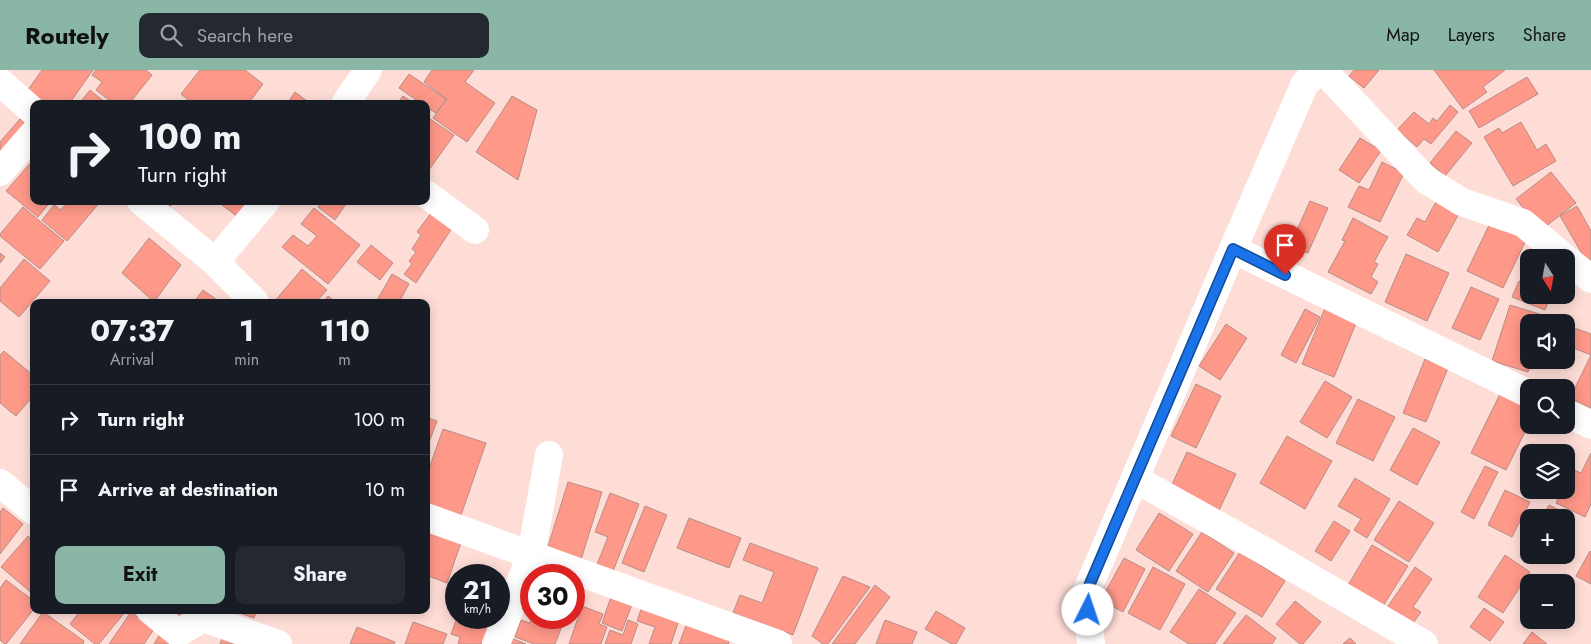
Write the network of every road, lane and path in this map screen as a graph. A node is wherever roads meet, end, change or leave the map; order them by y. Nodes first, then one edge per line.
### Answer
1 (368, 70) edge
2 (1322, 70) edge
3 (0, 82) edge
4 (348, 100) edge
5 (30, 108) edge
6 (30, 138) edge
7 (0, 172) edge
8 (430, 197) edge
9 (146, 205) edge
10 (263, 205) edge
11 (475, 230) dead end
12 (1233, 249) junction
13 (1554, 249) edge
14 (215, 262) junction
15 (1575, 266) edge
16 (1591, 279) edge
17 (253, 299) edge
18 (1520, 390) edge
19 (1575, 417) edge
20 (1591, 425) edge
21 (549, 455) dead end
22 (1135, 479) junction
23 (0, 482) edge
24 (30, 508) edge
25 (430, 518) edge
26 (531, 555) junction
27 (155, 614) edge
28 (278, 644) edge
29 (496, 644) edge
30 (778, 644) edge
31 (1091, 644) edge
32 (1424, 644) edge

1 - 4 street
2 - 12 street
2 - 13 street
3 - 5 street
6 - 7 street
8 - 11 street
9 - 14 street
10 - 14 street
12 - 18 street
12 - 22 street
14 - 17 street
15 - 16 street
19 - 20 street
21 - 26 street
22 - 31 street
22 - 32 street
23 - 24 street
25 - 26 street
26 - 29 street
26 - 30 street
27 - 28 street

